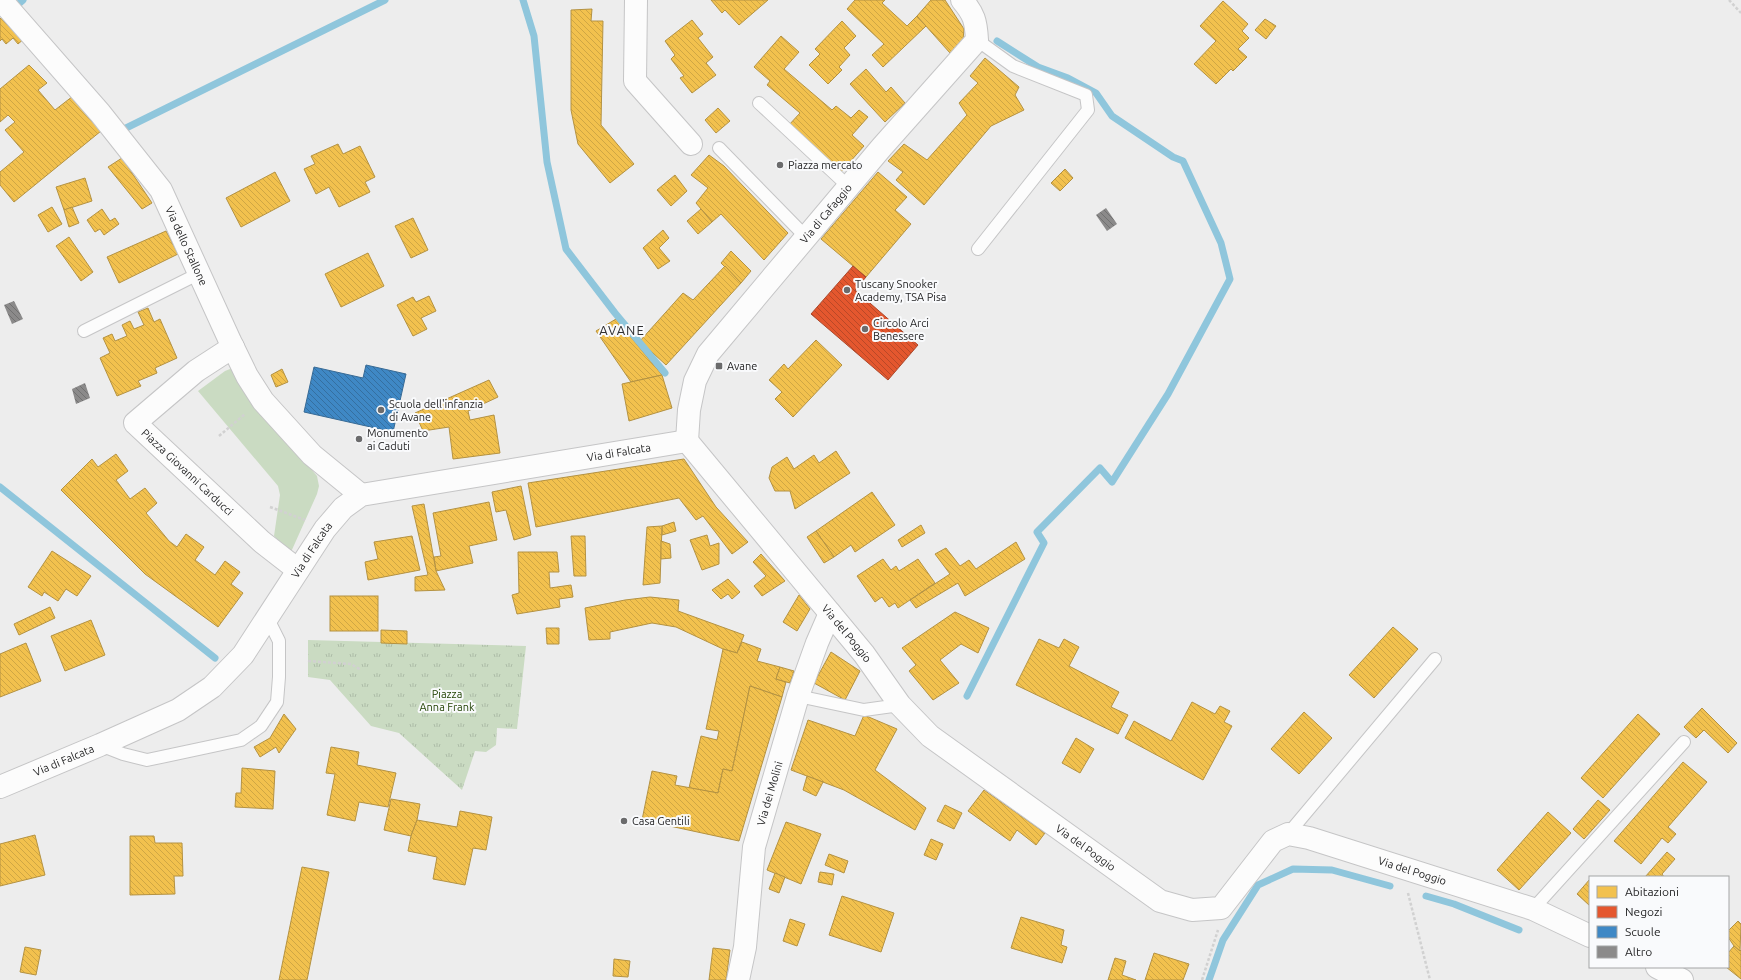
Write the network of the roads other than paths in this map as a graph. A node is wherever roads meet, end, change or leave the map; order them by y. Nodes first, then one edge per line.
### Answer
1 (0, 0) edge
2 (636, 0) edge
3 (969, 3) edge
4 (977, 40) junction
5 (759, 103) dead end
6 (691, 144) dead end
7 (719, 148) dead end
8 (848, 186) junction
9 (806, 237) junction
10 (978, 249) dead end
11 (200, 273) junction
12 (84, 331) dead end
13 (233, 347) junction
14 (687, 441) junction
15 (361, 495) junction
16 (298, 570) junction
17 (830, 613) junction
18 (268, 619) junction
19 (1435, 659) dead end
20 (798, 696) junction
21 (900, 705) junction
22 (1684, 742) dead end
23 (100, 745) junction
24 (0, 787) edge
25 (1288, 834) junction
26 (1532, 909) junction
27 (1589, 936) edge
28 (1660, 968) edge
29 (738, 980) edge
30 (1682, 980) edge

1 - 11 street, Via dello Stallone
2 - 6 street
3 - 4 street
4 - 8 street, Via di Cafaggio
4 - 10 lane
5 - 8 lane
7 - 9 lane
8 - 9 street, Via di Cafaggio
9 - 14 street, Via di Cafaggio
11 - 12 lane
11 - 13 street, Via dello Stallone
13 - 15 street, Via dello Stallone
13 - 16 street, Piazza Giovanni Carducci
14 - 15 street, Via di Falcata
14 - 17 street, Via del Poggio
15 - 16 street, Via di Falcata
16 - 18 street, Via di Falcata
17 - 20 street, Via dei Molini
17 - 21 street, Via del Poggio
18 - 23 street, Via di Falcata
18 - 23 lane
19 - 25 lane
20 - 21 lane
20 - 29 street, Via dei Molini
21 - 25 street, Via del Poggio
22 - 26 lane
23 - 24 street, Via di Falcata
25 - 26 street, Via del Poggio
26 - 27 street, Via del Poggio
28 - 30 street

